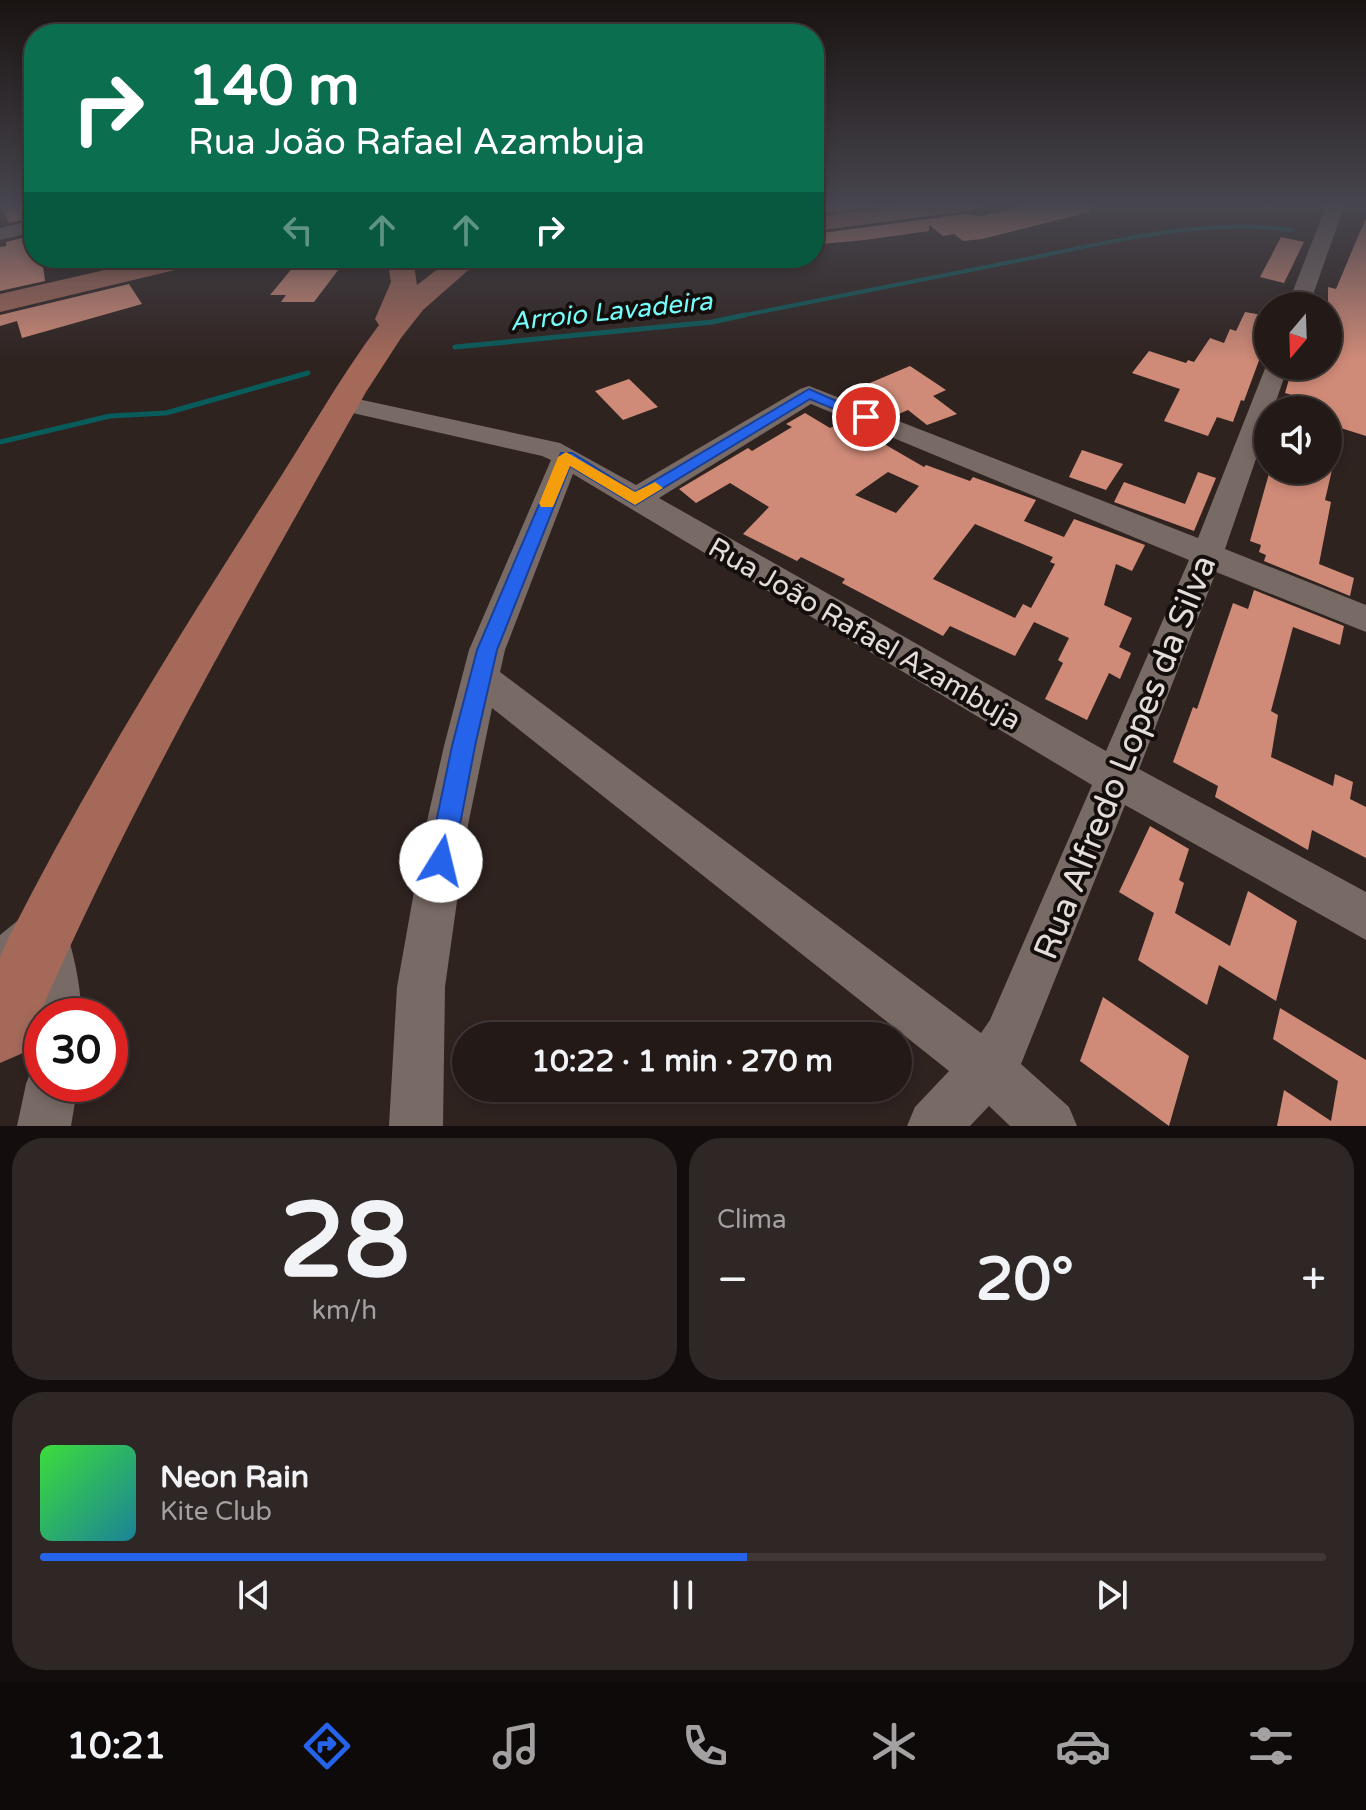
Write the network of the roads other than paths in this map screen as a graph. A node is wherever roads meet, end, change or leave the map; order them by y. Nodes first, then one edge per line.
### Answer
1 (1316, 257) edge
2 (140, 268) edge
3 (405, 268) edge
4 (452, 268) edge
5 (1303, 292) edge
6 (0, 303) edge
7 (378, 346) junction
8 (1271, 380) edge
9 (344, 404) junction
10 (566, 457) junction
11 (635, 499) junction
12 (1207, 555) junction
13 (1366, 619) edge
14 (480, 677) junction
15 (1116, 778) junction
16 (1366, 917) edge
17 (43, 929) junction
18 (0, 966) edge
19 (56, 998) edge
20 (0, 1030) edge
21 (987, 1069) junction
22 (49, 1102) edge
23 (44, 1126) edge
24 (416, 1126) edge
25 (934, 1126) edge
26 (1050, 1126) edge

1 - 5 street
2 - 6 main road
3 - 7 main road
4 - 7 main road
7 - 9 main road
8 - 12 street, Rua Alfredo Lopes da Silva
9 - 10 street, Rua João Rafael Azambuja
9 - 17 main road
10 - 11 street, Rua João Rafael Azambuja
10 - 14 street
11 - 12 street
11 - 15 street, Rua João Rafael Azambuja
12 - 13 street
12 - 15 street, Rua Alfredo Lopes da Silva
14 - 21 street
14 - 24 street
15 - 16 street, Rua João Rafael Azambuja
15 - 21 street, Rua Alfredo Lopes da Silva
17 - 18 street
17 - 19 street
17 - 20 main road
21 - 25 street, Rua Alfredo Lopes da Silva
21 - 26 street
22 - 23 street

